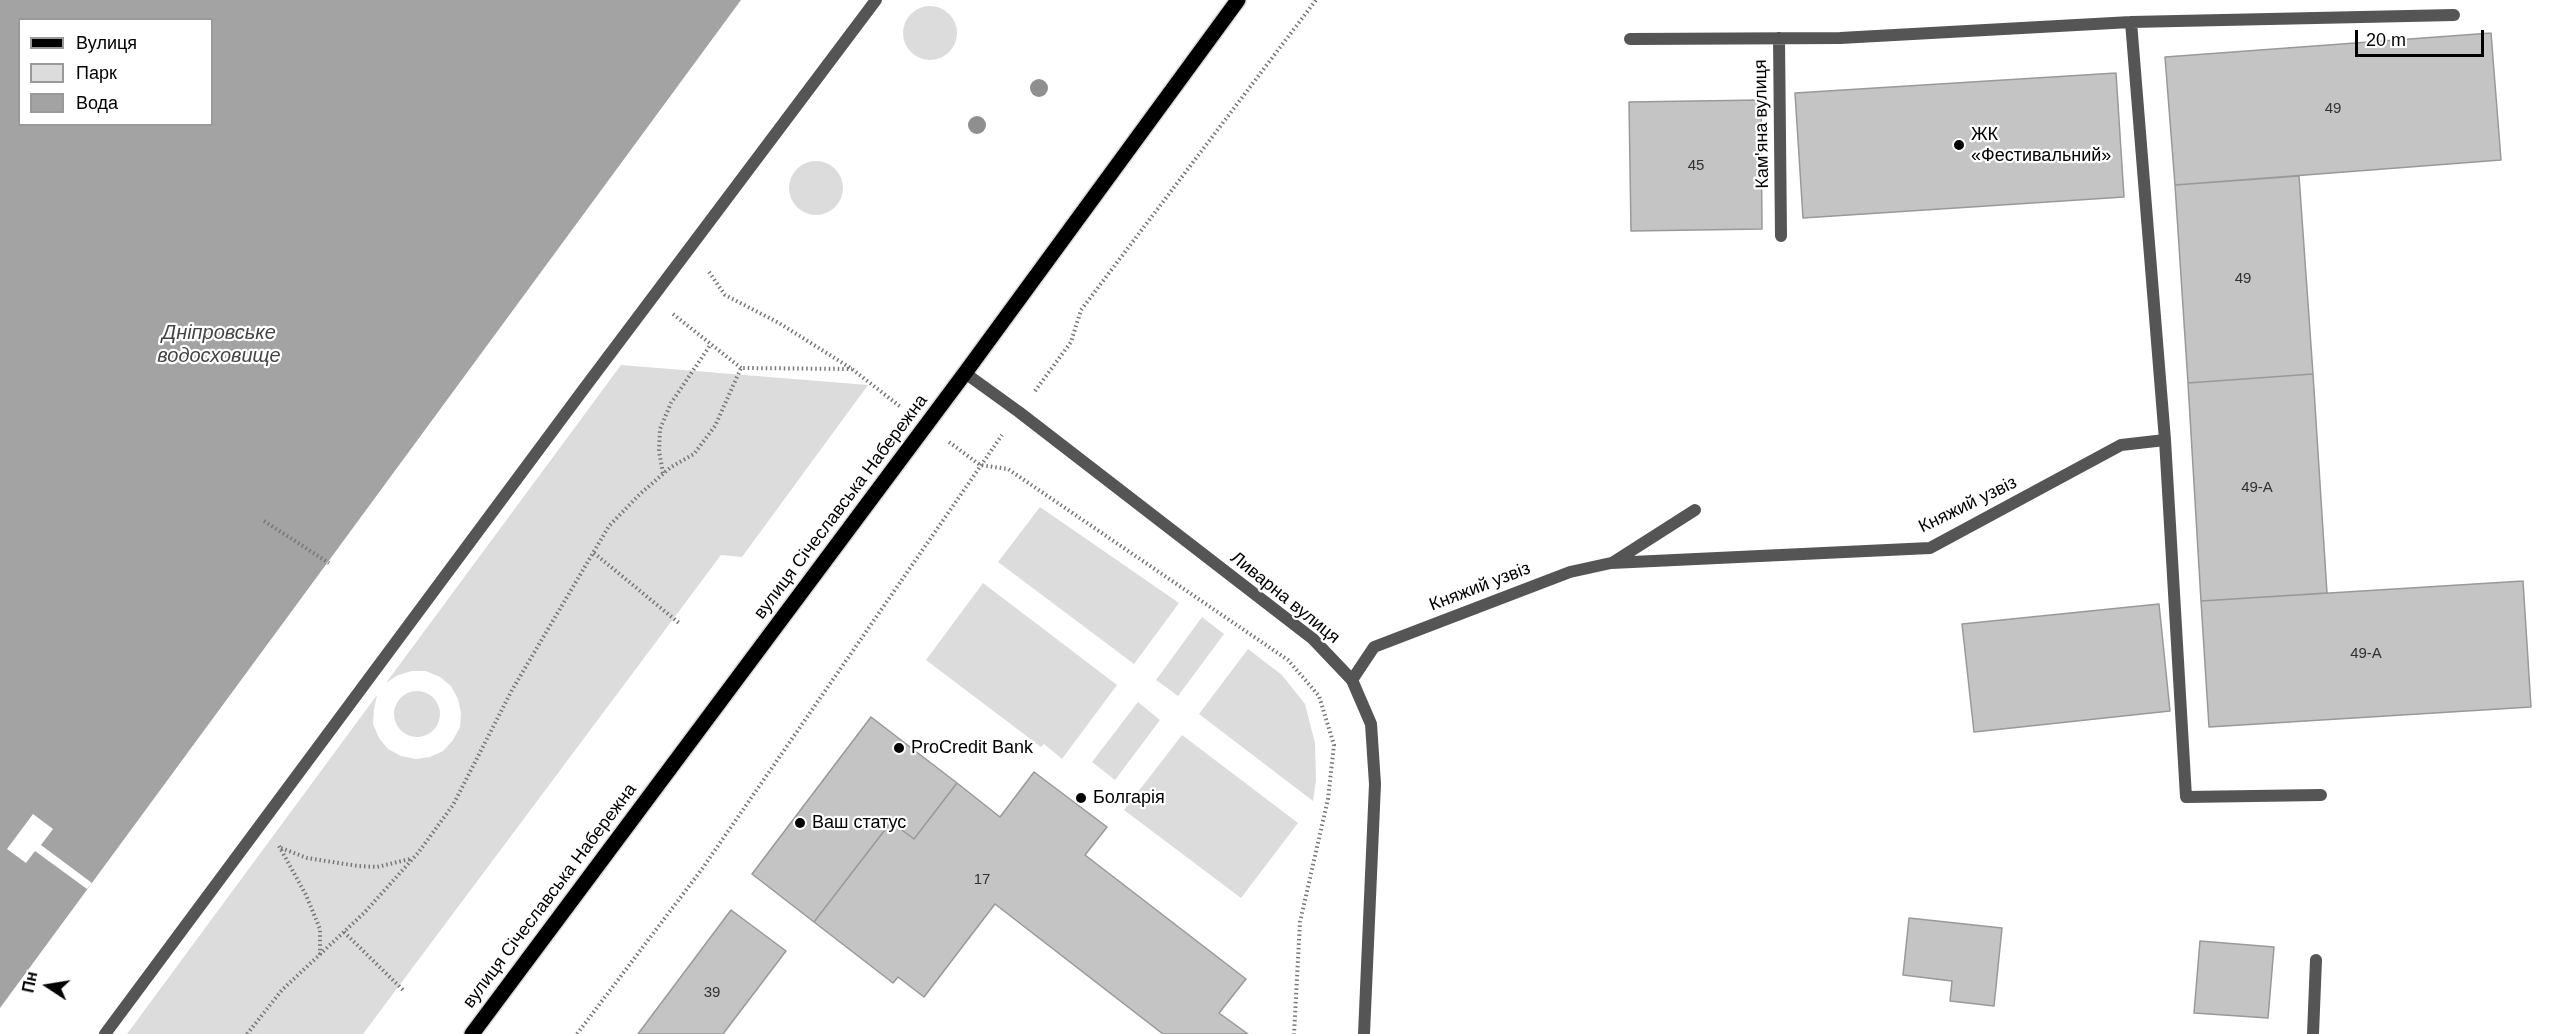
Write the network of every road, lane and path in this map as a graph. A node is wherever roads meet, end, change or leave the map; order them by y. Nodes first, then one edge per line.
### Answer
1 (876, 0) edge
2 (1238, 0) edge
3 (1316, 0) edge
4 (2454, 15) dead end
5 (2131, 22) junction
6 (1779, 38) junction
7 (1630, 39) dead end
8 (1781, 236) dead end
9 (697, 239) junction
10 (652, 298) junction
11 (711, 344) junction
12 (741, 368) junction
13 (852, 369) junction
14 (965, 373) junction
15 (1019, 412) junction
16 (926, 426) junction
17 (2165, 440) junction
18 (980, 465) junction
19 (663, 474) junction
20 (1695, 510) dead end
21 (264, 521) dead end
22 (593, 552) junction
23 (329, 563) dead end
24 (1611, 563) junction
25 (678, 623) dead end
26 (1352, 680) junction
27 (2321, 795) dead end
28 (257, 830) junction
29 (280, 847) junction
30 (413, 858) junction
31 (344, 932) junction
32 (320, 956) junction
33 (2316, 960) dead end
34 (403, 990) dead end
35 (105, 1034) edge
36 (247, 1034) edge
37 (472, 1034) edge
38 (577, 1034) edge
39 (1294, 1034) edge
40 (1364, 1034) edge
41 (2313, 1034) edge

1 - 9 street
2 - 14 main road, вулиця Січеславська Набережна
3 - 15 path
4 - 5 street, Кам'яна вулиця
5 - 6 street, Кам'яна вулиця
5 - 17 street
6 - 7 street
6 - 8 street, Кам'яна вулиця
9 - 10 street
9 - 13 path
10 - 11 path
10 - 28 street
11 - 12 path
11 - 19 path
12 - 13 path
12 - 19 path
13 - 16 path
14 - 15 street, Ливарна вулиця
14 - 16 main road, вулиця Січеславська Набережна
15 - 18 path
15 - 26 street, Ливарна вулиця
16 - 18 path
16 - 37 main road, вулиця Січеславська Набережна
17 - 24 street, Княжий узвіз
17 - 27 street
18 - 38 path
18 - 39 path
19 - 22 path
20 - 24 street
21 - 23 path
22 - 25 path
22 - 30 path
24 - 26 street, Княжий узвіз
26 - 40 street, Ливарна вулиця
28 - 29 path
28 - 35 street
29 - 30 path
29 - 32 path
30 - 31 path
31 - 32 path
31 - 34 path
32 - 36 path
33 - 41 street

